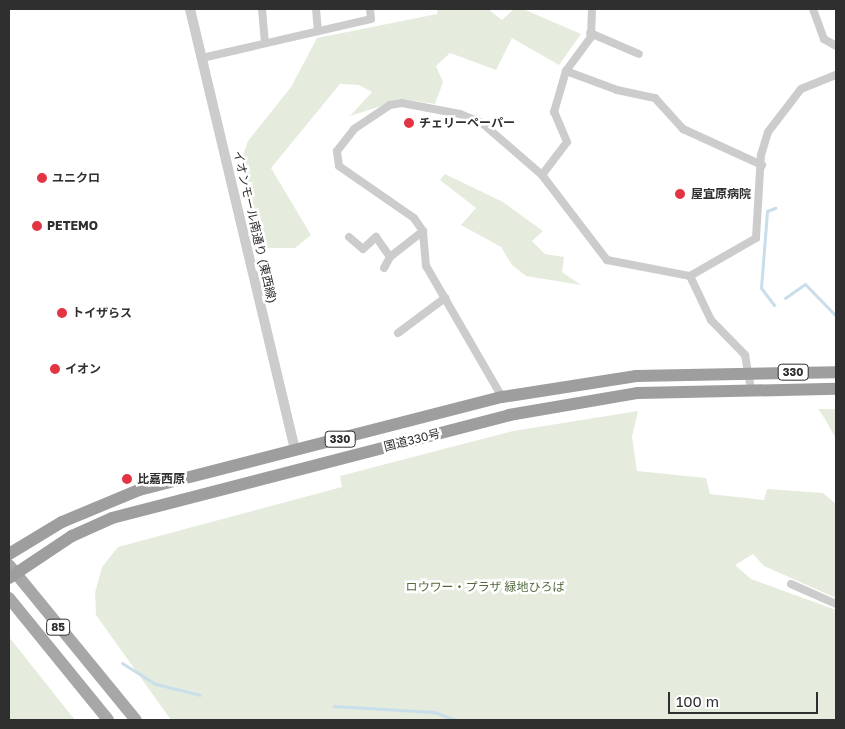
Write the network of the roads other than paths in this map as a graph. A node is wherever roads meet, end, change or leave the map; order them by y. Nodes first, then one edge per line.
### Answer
1 (190, 9) edge
2 (262, 9) edge
3 (316, 9) edge
4 (370, 9) edge
5 (592, 9) edge
6 (813, 9) edge
7 (318, 31) junction
8 (590, 33) junction
9 (265, 43) junction
10 (836, 46) edge
11 (639, 54) dead end
12 (202, 58) junction
13 (566, 71) junction
14 (836, 74) edge
15 (762, 164) junction
16 (542, 176) junction
17 (423, 231) junction
18 (348, 237) dead end
19 (390, 257) junction
20 (384, 268) dead end
21 (690, 276) junction
22 (445, 298) junction
23 (398, 333) dead end
24 (750, 372) junction
25 (836, 372) edge
26 (751, 389) junction
27 (836, 389) edge
28 (502, 397) junction
29 (295, 451) junction
30 (9, 554) edge
31 (11, 572) edge
32 (791, 584) dead end
33 (9, 598) edge
34 (836, 604) edge
35 (108, 720) edge
36 (136, 720) edge

1 - 12 street, イオンモール南通り (東西線)
2 - 9 street
3 - 7 street
4 - 7 street
5 - 8 street
6 - 10 street
7 - 9 street
8 - 11 street
8 - 13 street
9 - 12 street
12 - 29 street, イオンモール南通り (東西線)
13 - 15 street
13 - 16 street
14 - 15 street
15 - 21 street
16 - 17 street
16 - 21 street
17 - 19 street
17 - 22 street
18 - 19 street
19 - 20 street
21 - 24 street
22 - 23 street
22 - 28 street
24 - 25 highway, 国道330号 / 330
24 - 26 street
24 - 28 highway, 国道330号 / 330
26 - 27 highway, 国道330号 / 330
26 - 31 highway, 国道330号 / 330
28 - 29 highway, 国道330号 / 330
29 - 30 highway, 国道330号 / 330
31 - 36 main road, 85
32 - 34 street
33 - 35 main road, 85

